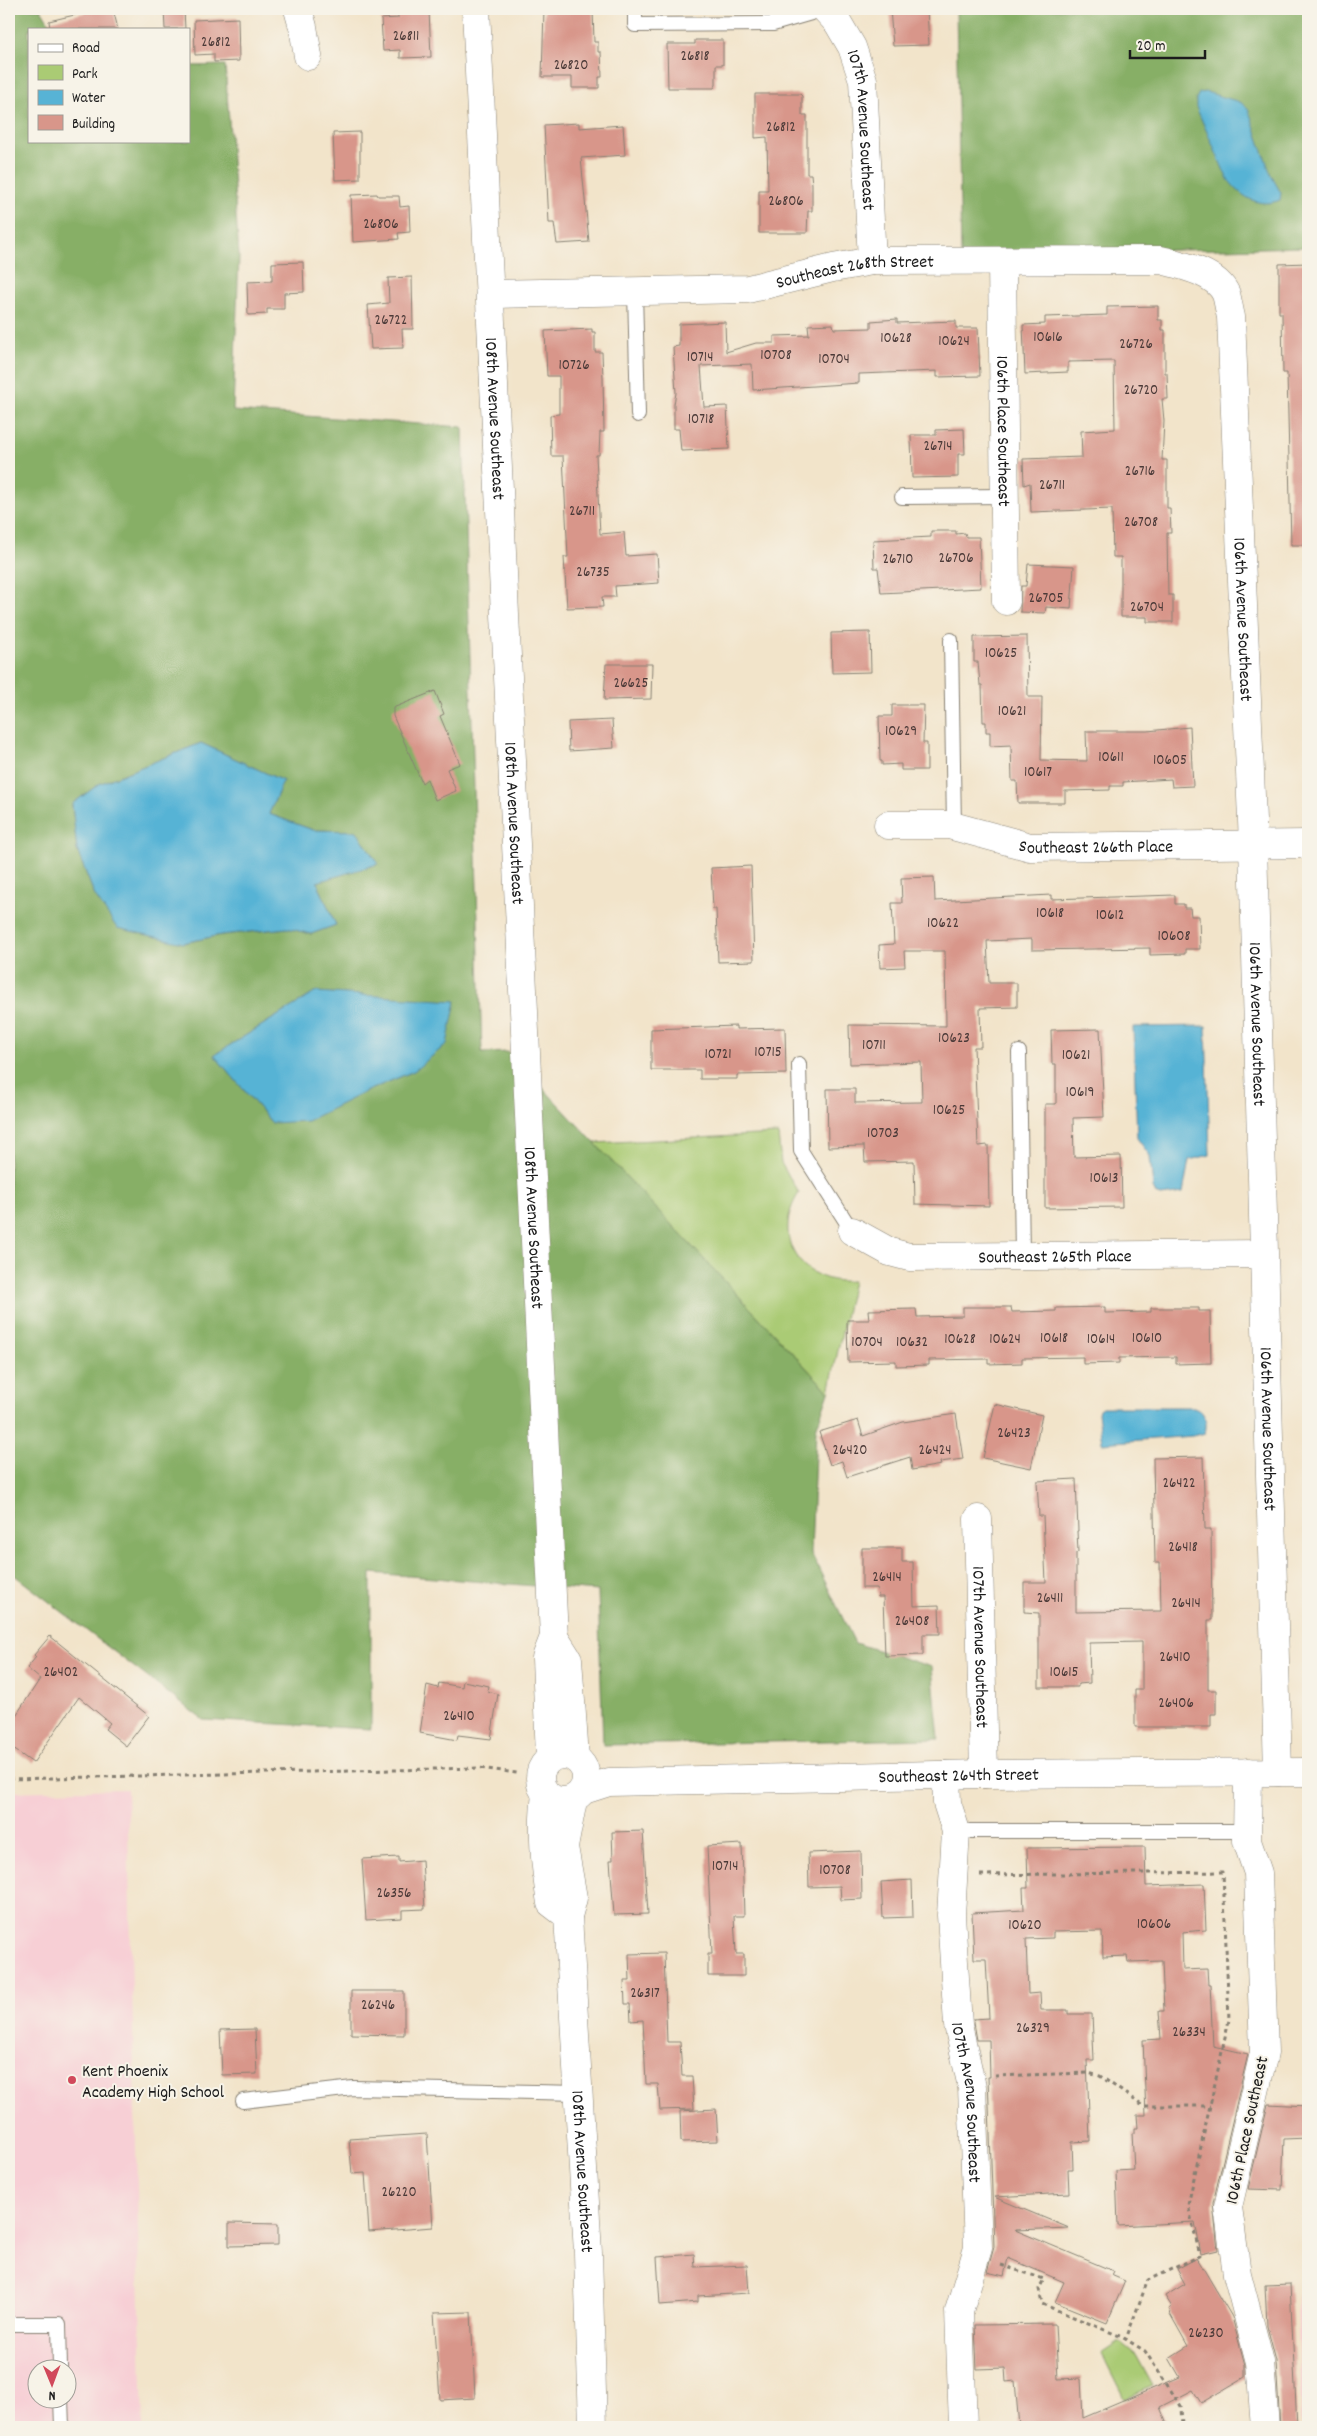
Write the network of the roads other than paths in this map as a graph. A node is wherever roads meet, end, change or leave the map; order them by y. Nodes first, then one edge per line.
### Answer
1 (298, 9) edge
2 (476, 9) edge
3 (635, 9) edge
4 (825, 9) edge
5 (308, 56) dead end
6 (1002, 261) junction
7 (872, 262) junction
8 (1216, 281) joint
9 (635, 291) junction
10 (492, 294) junction
11 (638, 416) dead end
12 (1005, 496) junction
13 (902, 497) dead end
14 (1006, 601) dead end
15 (950, 640) dead end
16 (888, 825) dead end
17 (954, 826) junction
18 (1253, 844) junction
19 (1308, 844) edge
20 (1020, 1052) dead end
21 (799, 1064) dead end
22 (852, 1231) joint
23 (1262, 1254) junction
24 (1022, 1256) junction
25 (978, 1520) dead end
26 (1248, 1772) junction
27 (1278, 1772) junction
28 (1308, 1772) edge
29 (984, 1774) junction
30 (946, 1775) junction
31 (579, 1776) junction
32 (546, 1794) junction
33 (956, 1831) junction
34 (1247, 1831) junction
35 (568, 1916) junction
36 (579, 2093) junction
37 (243, 2101) dead end
38 (9, 2324) edge
39 (60, 2358) edge
40 (61, 2408) edge
41 (62, 2427) edge
42 (594, 2427) edge
43 (963, 2427) edge
44 (1264, 2427) edge

1 - 5 street
2 - 10 street, 108th Avenue Southeast
3 - 4 lane
4 - 7 street, 107th Avenue Southeast
6 - 7 street, Southeast 268th Street
6 - 8 street, Southeast 268th Street
6 - 12 street, 106th Place Southeast
7 - 9 street, Southeast 268th Street
8 - 18 street, 106th Avenue Southeast
9 - 10 street, Southeast 268th Street
9 - 11 lane
10 - 31 street, 108th Avenue Southeast
12 - 13 lane
12 - 14 street, 106th Place Southeast
15 - 17 lane
16 - 17 street, Southeast 266th Place
17 - 18 street, Southeast 266th Place
18 - 19 street, Southeast 266th Place
18 - 23 street, 106th Avenue Southeast
20 - 24 lane
21 - 22 lane
22 - 24 street, Southeast 265th Place
23 - 24 street, Southeast 265th Place
23 - 27 street, 106th Avenue Southeast
25 - 29 street, 107th Avenue Southeast
26 - 27 street, Southeast 264th Street
26 - 29 street, Southeast 264th Street
26 - 34 street, 106th Place Southeast
27 - 28 street, Southeast 264th Street
29 - 30 street, Southeast 264th Street
30 - 31 street, Southeast 264th Street
30 - 33 street, 107th Avenue Southeast
31 - 32 street
31 - 32 street, 108th Avenue Southeast
31 - 35 street, 108th Avenue Southeast
32 - 35 street, 108th Avenue Southeast
33 - 34 lane
33 - 43 street, 107th Avenue Southeast
34 - 44 street, 106th Place Southeast
35 - 36 street, 108th Avenue Southeast
36 - 37 lane
36 - 42 street, 108th Avenue Southeast
38 - 39 lane
40 - 41 lane

